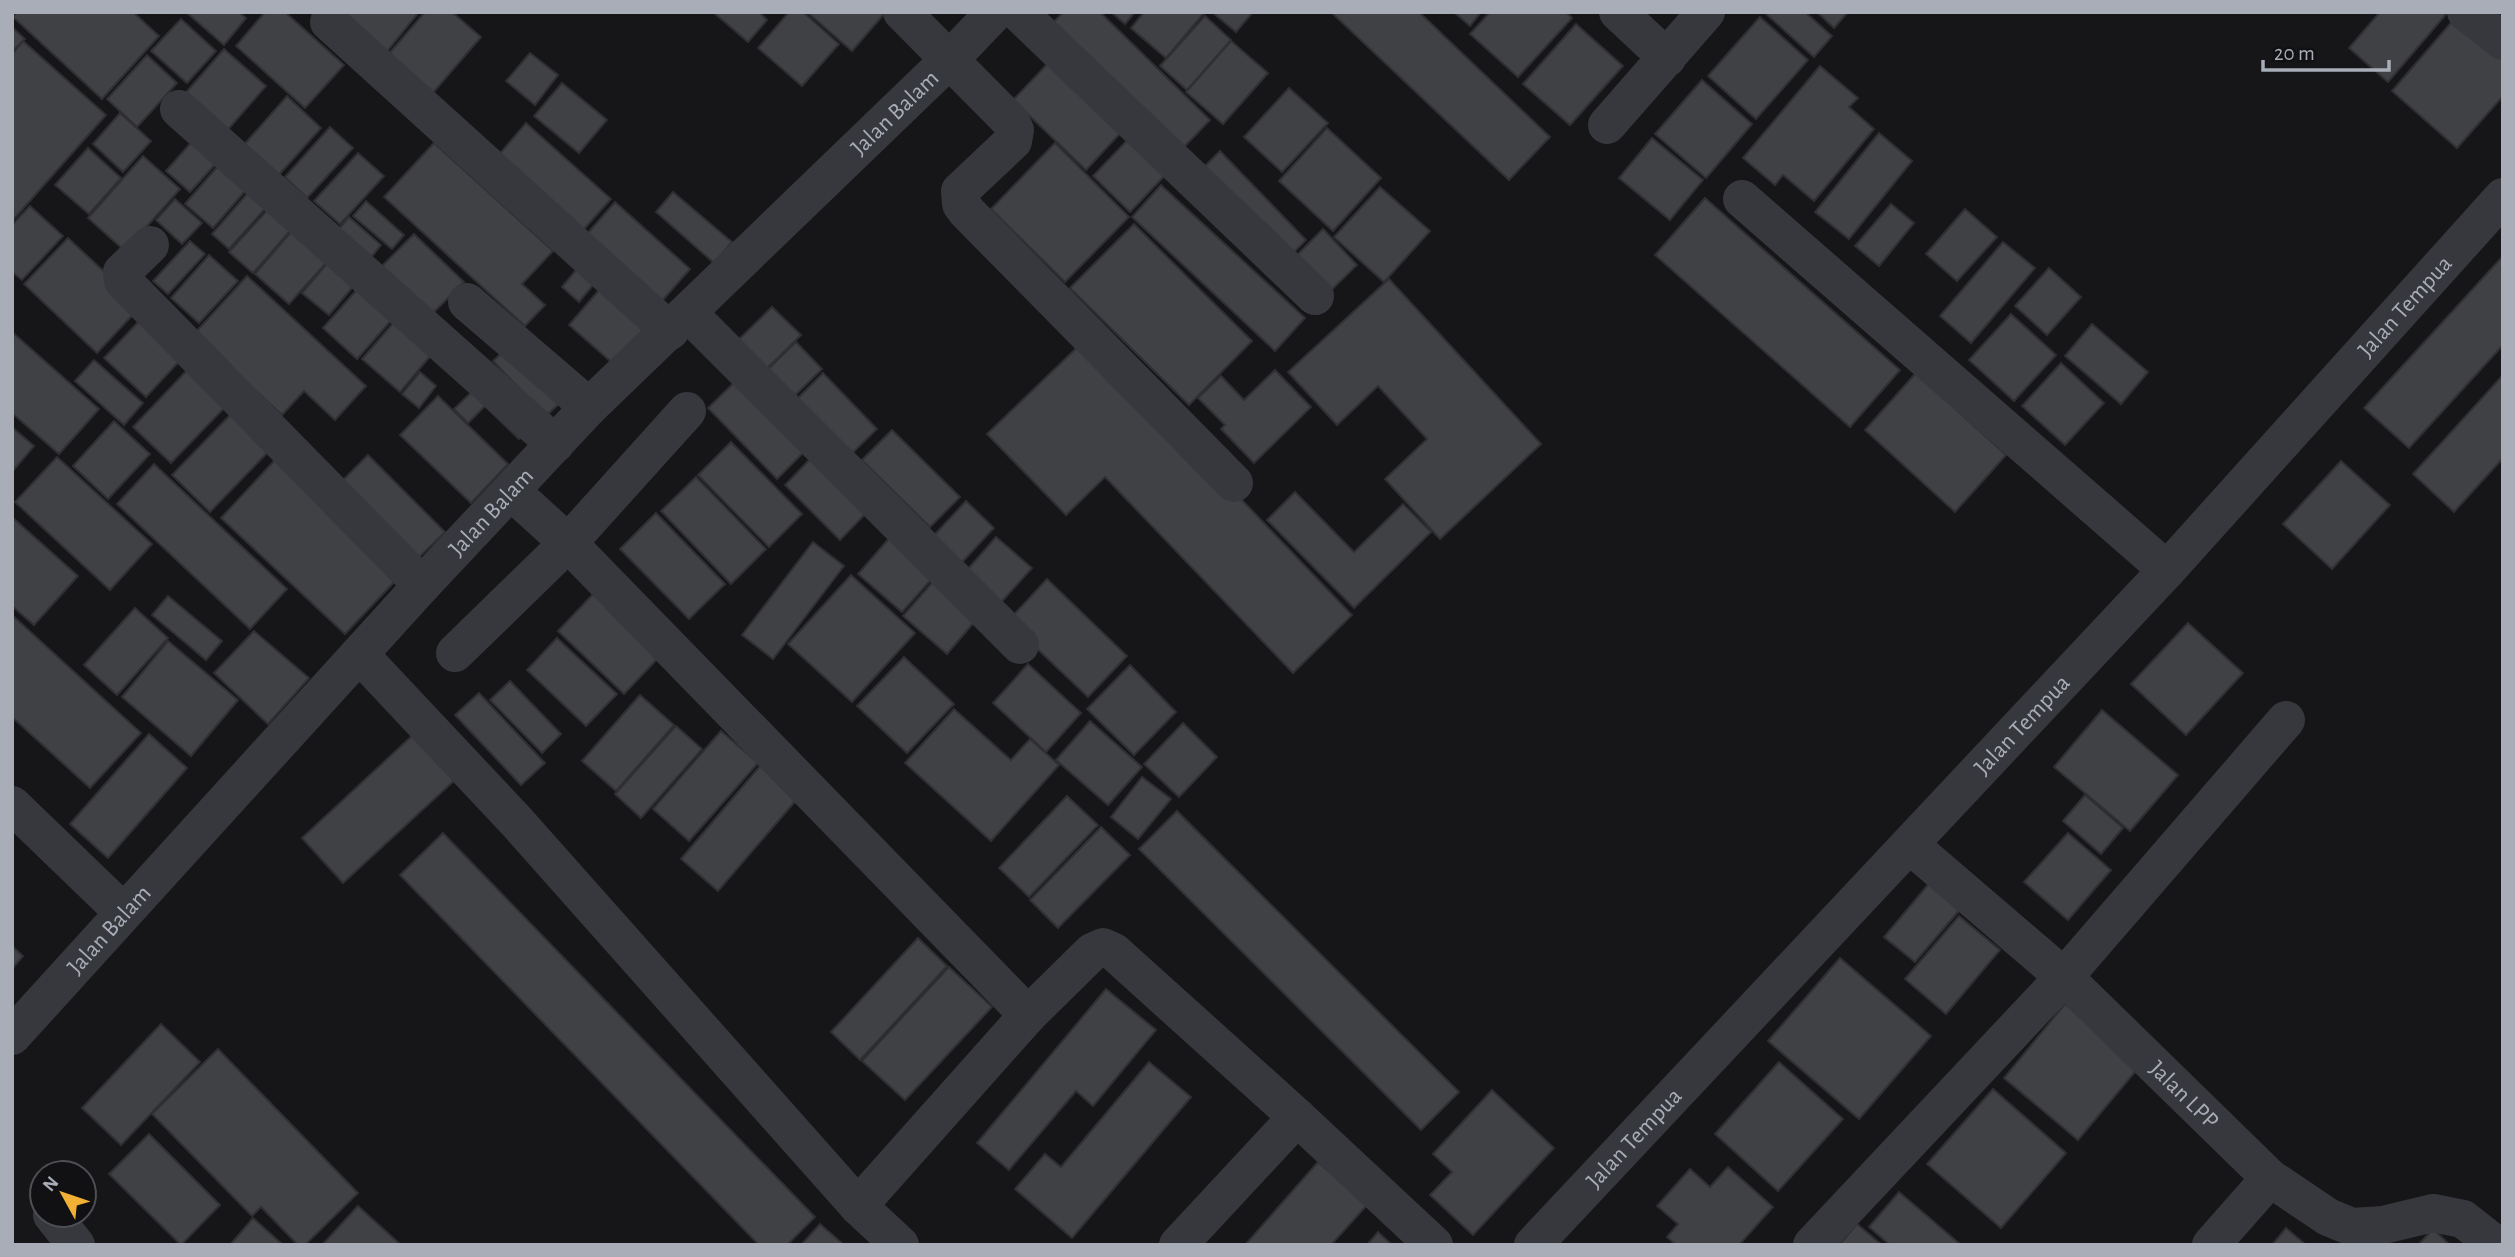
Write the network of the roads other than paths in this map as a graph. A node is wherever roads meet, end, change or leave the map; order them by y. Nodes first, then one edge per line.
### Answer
1 (902, 12) edge
2 (995, 12) edge
3 (1018, 12) edge
4 (1618, 12) edge
5 (1706, 12) edge
6 (2466, 12) edge
7 (329, 22) dead end
8 (2503, 41) edge
9 (1667, 58) junction
10 (950, 59) junction
11 (179, 109) dead end
12 (1607, 125) dead end
13 (2503, 197) edge
14 (1742, 199) dead end
15 (150, 245) dead end
16 (1315, 296) dead end
17 (467, 302) dead end
18 (679, 322) junction
19 (589, 407) junction
20 (687, 411) dead end
21 (555, 444) junction
22 (1234, 483) dead end
23 (511, 491) junction
24 (568, 543) junction
25 (2167, 570) junction
26 (422, 586) junction
27 (1020, 645) dead end
28 (454, 653) dead end
29 (360, 656) junction
30 (2287, 720) dead end
31 (12, 805) edge
32 (1910, 845) junction
33 (123, 912) junction
34 (2064, 977) junction
35 (1028, 1015) junction
36 (12, 1036) edge
37 (1297, 1117) junction
38 (2270, 1178) junction
39 (858, 1206) junction
40 (63, 1229) edge
41 (76, 1245) edge
42 (900, 1245) edge
43 (1178, 1245) edge
44 (1434, 1245) edge
45 (1533, 1245) edge
46 (1812, 1245) edge
47 (2211, 1245) edge
48 (2496, 1245) edge

1 - 10 street
2 - 10 street, Jalan Balam
3 - 16 street
4 - 9 street
5 - 9 street
6 - 8 street
7 - 18 street
9 - 12 street
10 - 18 street, Jalan Balam
10 - 22 street
11 - 21 street
13 - 25 street, Jalan Tempua
14 - 25 street
15 - 26 street
17 - 19 street
18 - 19 street, Jalan Balam
18 - 27 street
19 - 21 street, Jalan Balam
20 - 24 street
21 - 23 street, Jalan Balam
23 - 24 street
23 - 26 street, Jalan Balam
24 - 28 street
24 - 35 street
25 - 32 street, Jalan Tempua
26 - 29 street, Jalan Balam
29 - 33 street, Jalan Balam
29 - 39 street
30 - 34 street
31 - 33 street
32 - 34 street, Jalan LPP
32 - 45 street, Jalan Tempua
33 - 36 street, Jalan Balam
34 - 38 street, Jalan LPP
34 - 46 street
35 - 37 street
35 - 39 street
37 - 43 street
37 - 44 street
38 - 47 street
38 - 48 street, Jalan LPP
39 - 42 street
40 - 41 street

